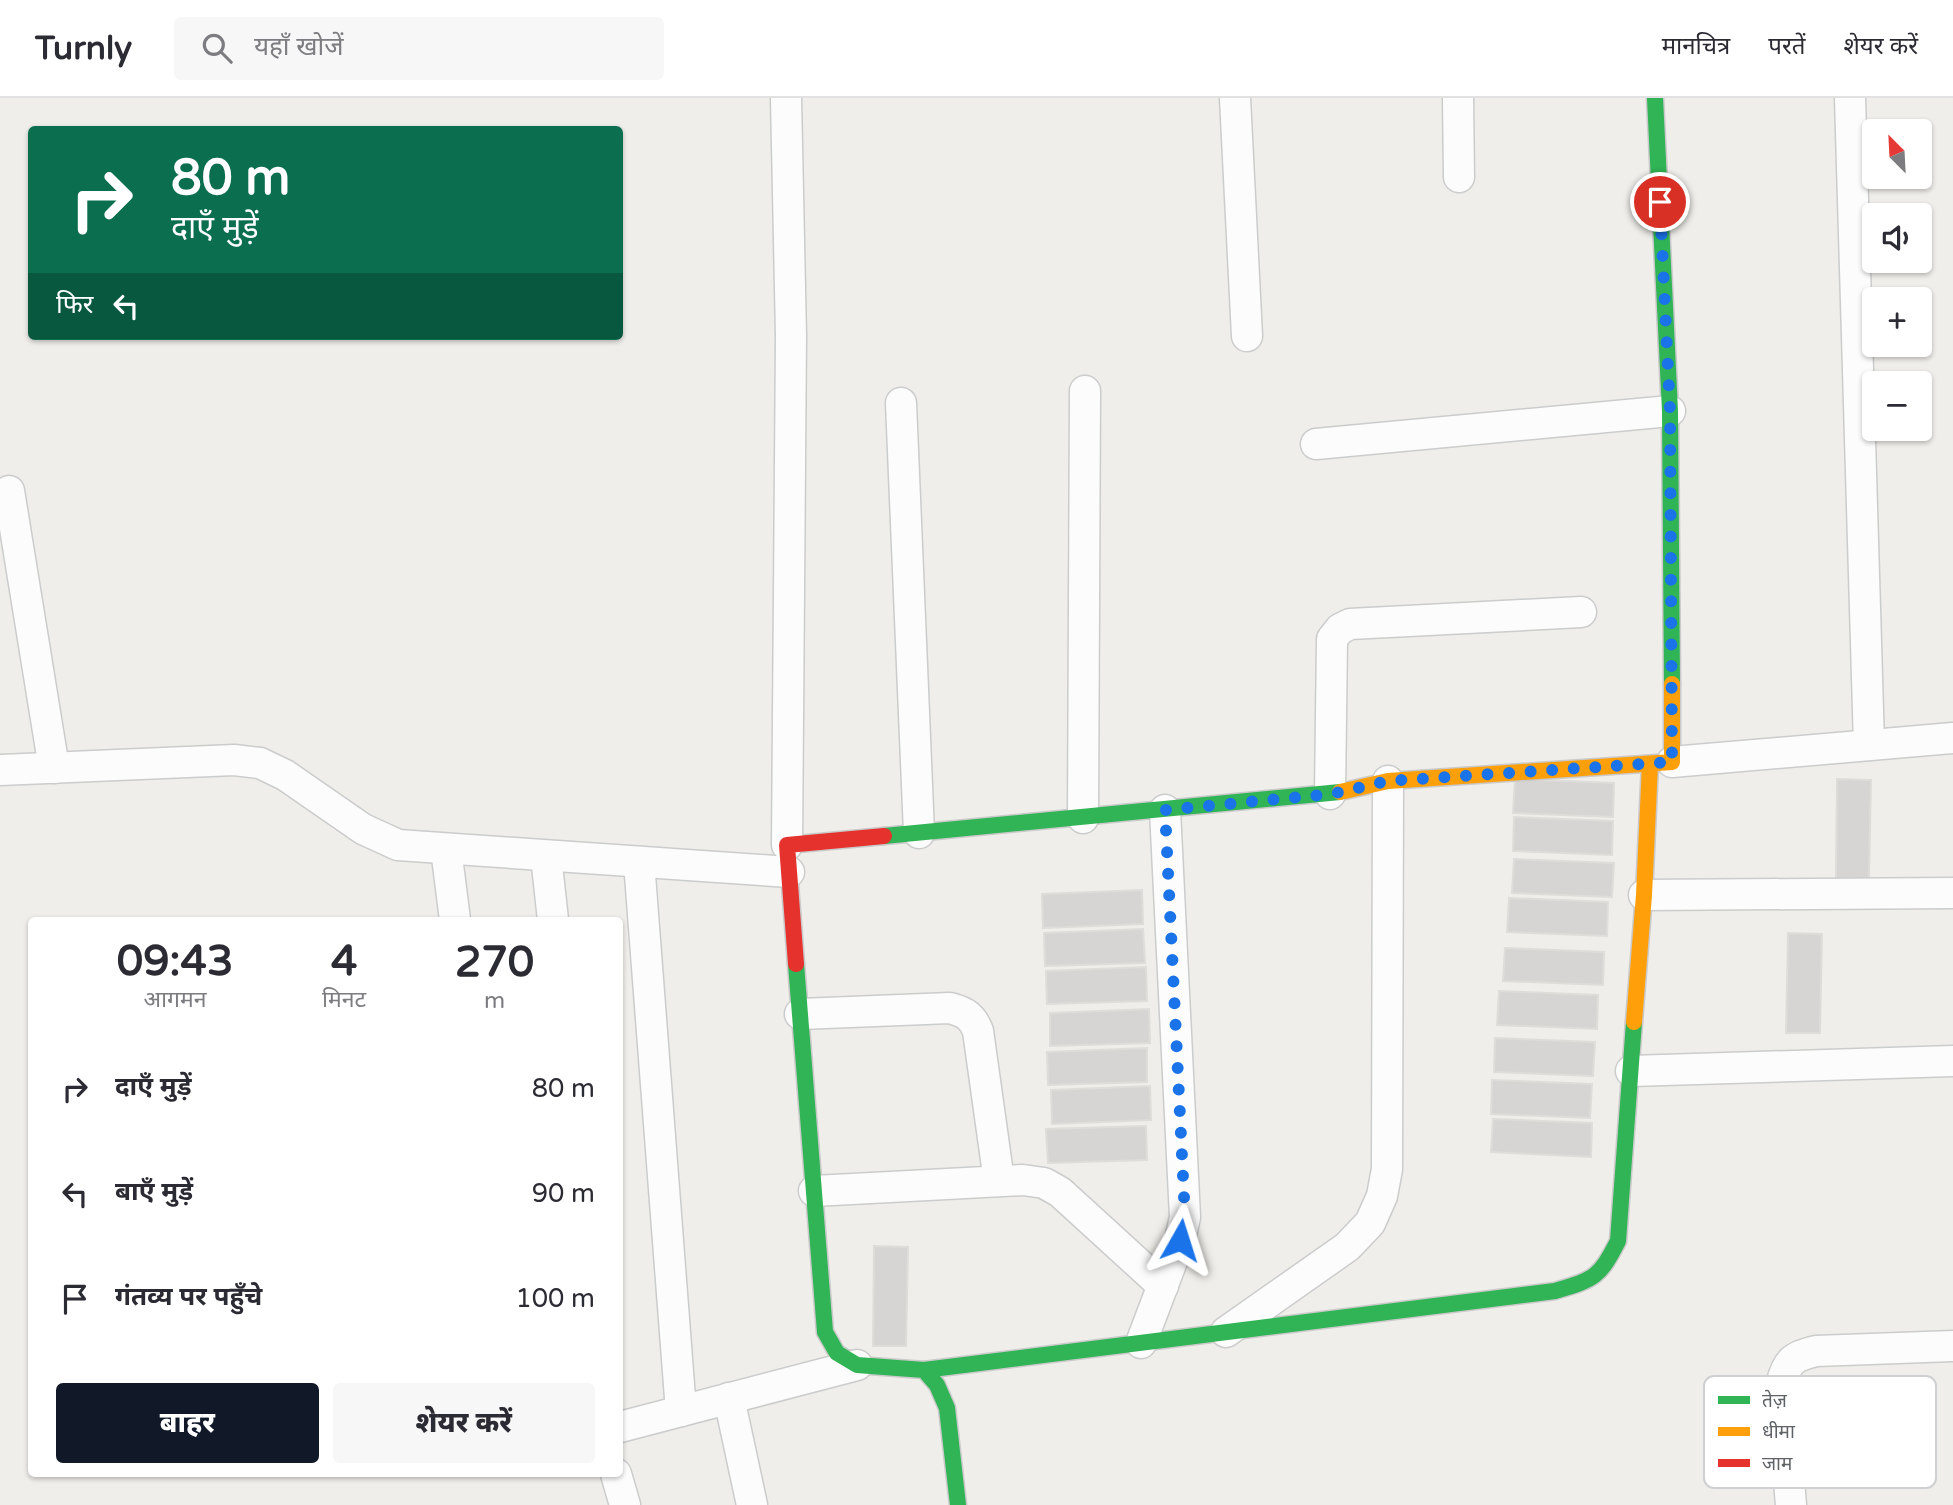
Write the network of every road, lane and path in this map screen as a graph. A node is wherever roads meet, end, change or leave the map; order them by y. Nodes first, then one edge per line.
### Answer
1 (786, 98) edge
2 (1235, 98) edge
3 (1458, 98) edge
4 (1655, 98) edge
5 (1850, 98) edge
6 (1459, 177) dead end
7 (1247, 336) dead end
8 (1085, 391) dead end
9 (901, 402) dead end
10 (1670, 411) junction
11 (1317, 444) dead end
12 (9, 491) dead end
13 (1581, 612) dead end
14 (1953, 738) edge
15 (1869, 745) junction
16 (1661, 763) junction
17 (54, 768) junction
18 (0, 770) edge
19 (1388, 781) junction
20 (1331, 794) junction
21 (1165, 810) junction
22 (1083, 818) junction
23 (919, 833) junction
24 (446, 849) junction
25 (546, 856) junction
26 (788, 859) junction
27 (639, 862) junction
28 (1953, 893) edge
29 (1644, 895) junction
30 (455, 917) edge
31 (553, 917) edge
32 (800, 1014) junction
33 (1953, 1061) edge
34 (1631, 1071) junction
35 (999, 1181) junction
36 (814, 1191) junction
37 (1163, 1286) junction
38 (1225, 1333) junction
39 (1141, 1343) junction
40 (1953, 1346) edge
41 (857, 1364) junction
42 (924, 1370) junction
43 (1783, 1376) edge
44 (729, 1398) junction
45 (681, 1410) junction
46 (623, 1426) edge
47 (617, 1477) edge
48 (625, 1505) edge
49 (752, 1505) edge
50 (958, 1505) edge

1 - 26 street
2 - 7 street
3 - 6 street
4 - 10 street
5 - 15 street
8 - 22 street
9 - 23 street
10 - 11 street
10 - 16 street
12 - 17 street
13 - 20 street
14 - 15 street
15 - 16 street
16 - 19 street
16 - 29 street
17 - 18 street
17 - 24 street
19 - 20 street
19 - 38 street
20 - 21 street
21 - 22 street
21 - 37 street
22 - 23 street
23 - 26 street
24 - 25 street
24 - 30 street
25 - 27 street
25 - 31 street
26 - 27 street
26 - 32 street
27 - 45 street
28 - 29 street
29 - 34 street
32 - 35 street
32 - 36 street
33 - 34 street
34 - 38 street
35 - 36 street
35 - 37 street
36 - 41 street
37 - 39 street
38 - 39 street
39 - 42 street
40 - 43 street
41 - 42 street
41 - 44 street
42 - 50 street
44 - 45 street
44 - 49 street
45 - 46 street
47 - 48 street

